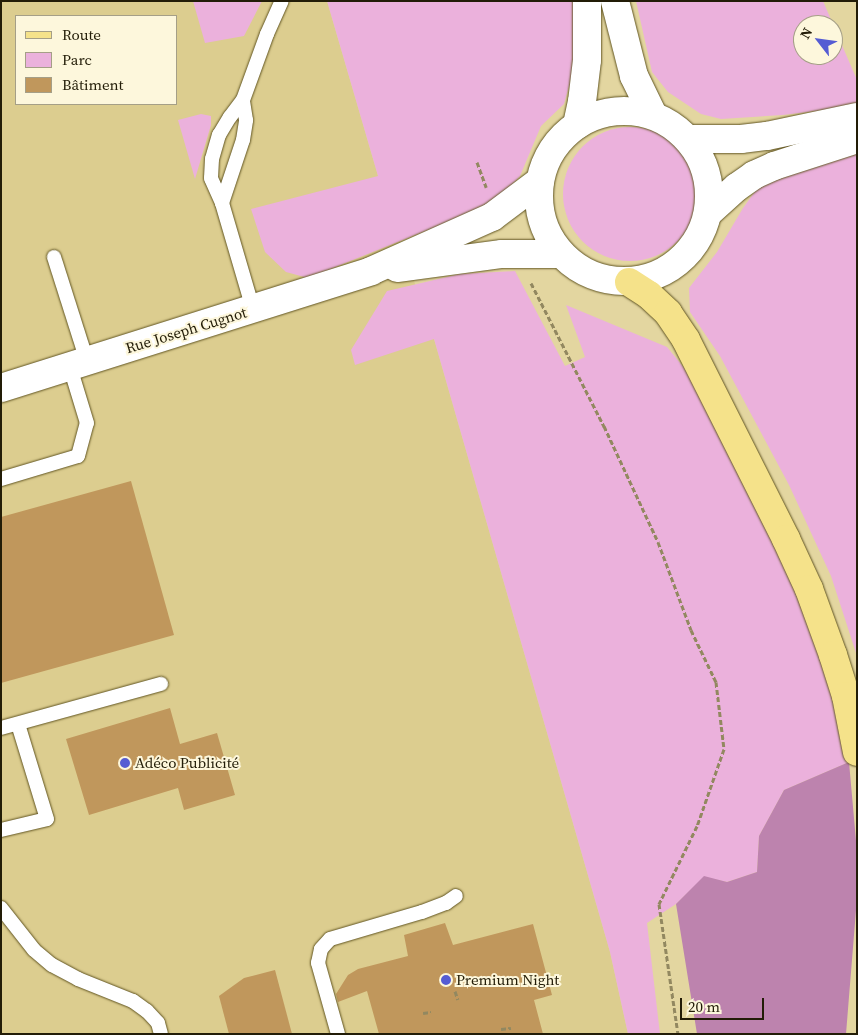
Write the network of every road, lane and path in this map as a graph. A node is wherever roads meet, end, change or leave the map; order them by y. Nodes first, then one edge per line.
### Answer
1 (282, 1) edge
2 (587, 1) edge
3 (615, 1) edge
4 (243, 100) junction
5 (653, 115) junction
6 (857, 117) edge
7 (577, 125) junction
8 (688, 138) junction
9 (857, 139) edge
10 (540, 181) junction
11 (222, 203) junction
12 (708, 213) junction
13 (502, 254) junction
14 (561, 254) junction
15 (54, 257) dead end
16 (371, 271) junction
17 (629, 282) junction
18 (252, 309) junction
19 (79, 364) junction
20 (1, 388) edge
21 (1, 479) edge
22 (161, 684) dead end
23 (18, 724) junction
24 (1, 728) edge
25 (857, 752) edge
26 (1, 830) edge
27 (456, 896) dead end
28 (1, 908) edge
29 (455, 991) dead end
30 (458, 1000) dead end
31 (431, 1012) dead end
32 (423, 1013) dead end
33 (512, 1028) dead end
34 (501, 1029) dead end
35 (161, 1034) edge
36 (338, 1034) edge
37 (678, 1034) edge

1 - 4 lane
2 - 7 main road
3 - 5 main road
4 - 11 lane
4 - 11 lane
5 - 7 main road
5 - 8 main road
6 - 8 main road
7 - 10 main road
8 - 12 main road
9 - 12 main road
10 - 14 main road
10 - 16 main road, Rue Joseph Cugnot
11 - 18 lane
12 - 17 main road
13 - 14 main road, Rue Joseph Cugnot
13 - 16 main road, Rue Joseph Cugnot
13 - 37 path
14 - 17 main road
15 - 19 lane
16 - 18 main road, Rue Joseph Cugnot
17 - 25 main road
18 - 19 main road, Rue Joseph Cugnot
19 - 20 main road, Rue Joseph Cugnot
19 - 21 lane
22 - 23 lane
23 - 24 lane
23 - 26 lane
27 - 36 lane
28 - 35 lane
29 - 30 path
31 - 32 path
33 - 34 path

